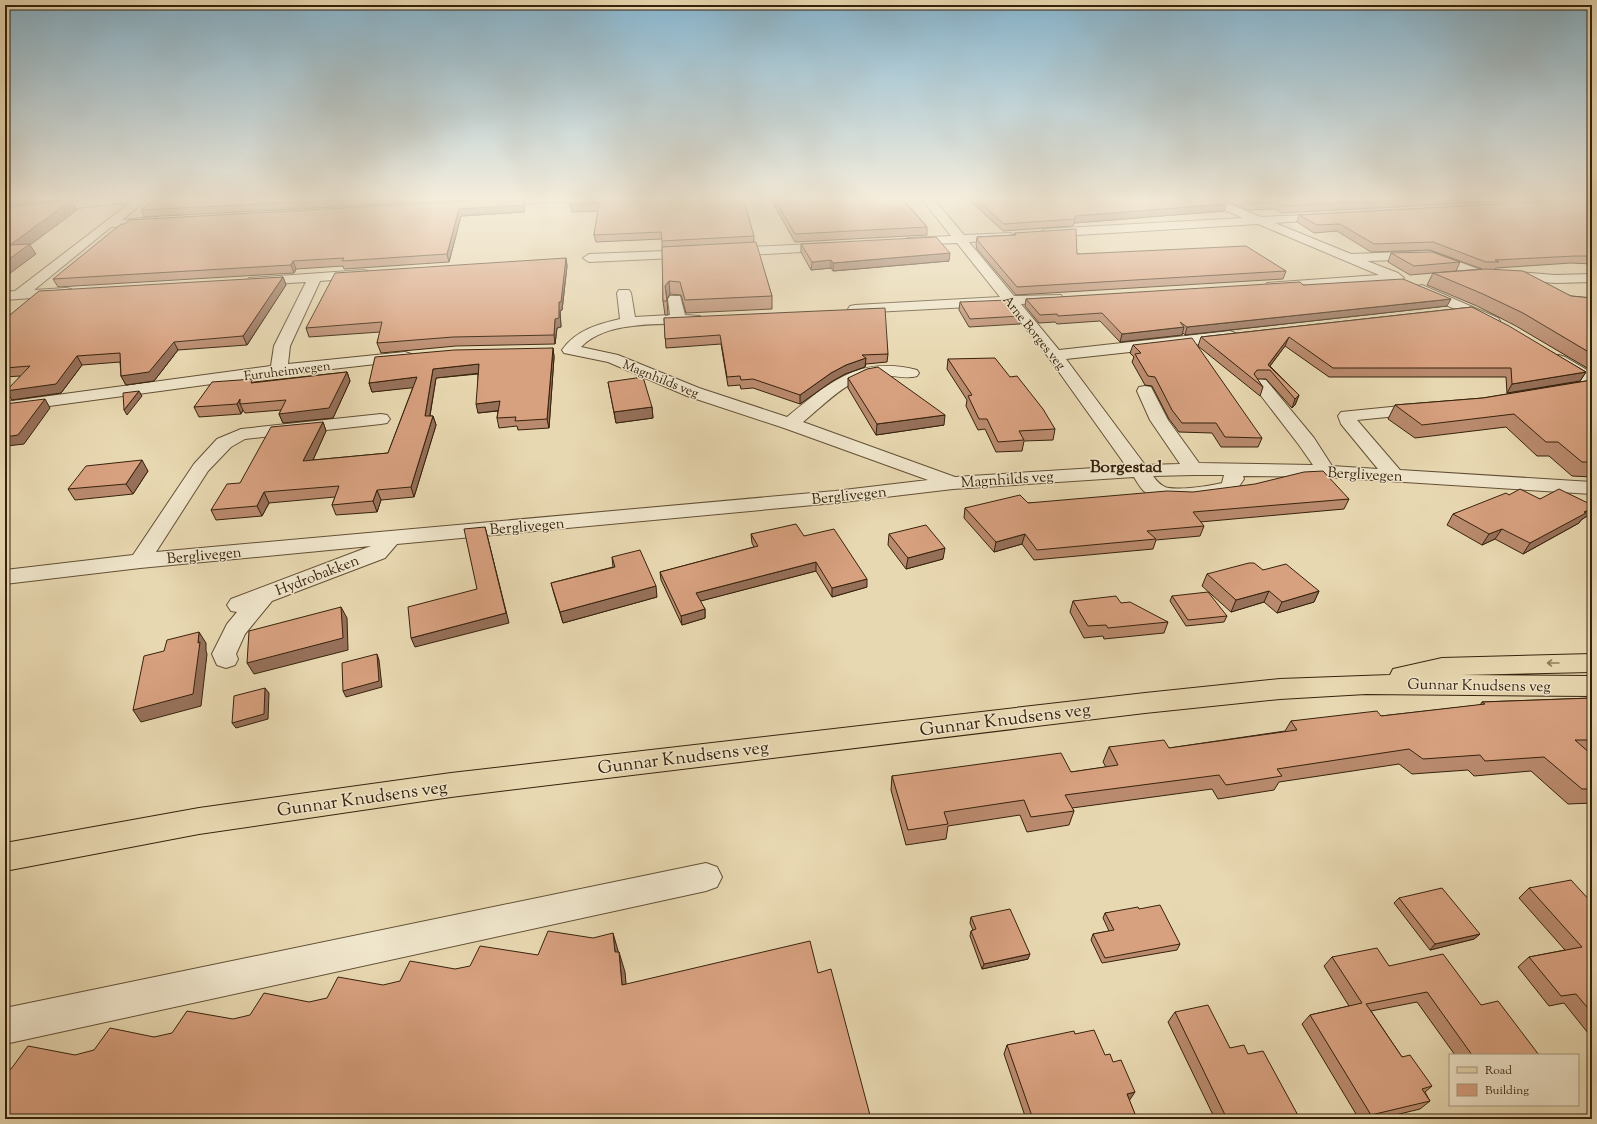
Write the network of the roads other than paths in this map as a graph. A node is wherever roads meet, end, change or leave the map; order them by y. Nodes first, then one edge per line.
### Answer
1 (75, 250) edge
2 (765, 250) edge
3 (970, 250) edge
4 (1332, 250) edge
5 (705, 253) edge
6 (720, 253) edge
7 (1348, 257) junction
8 (589, 258) dead end
9 (377, 273) edge
10 (1481, 275) junction
11 (315, 277) junction
12 (1449, 277) edge
13 (1434, 278) edge
14 (1592, 278) edge
15 (244, 281) edge
16 (1405, 281) junction
17 (1256, 287) edge
18 (76, 291) edge
19 (624, 293) dead end
20 (20, 294) junction
21 (5, 296) edge
22 (675, 298) edge
23 (1072, 298) edge
24 (1010, 300) junction
25 (5, 307) edge
26 (844, 310) edge
27 (1471, 310) junction
28 (1441, 313) edge
29 (709, 318) edge
30 (678, 320) junction
31 (628, 324) junction
32 (1503, 327) edge
33 (1242, 334) edge
34 (1547, 353) edge
35 (1055, 355) junction
36 (419, 356) edge
37 (279, 370) junction
38 (911, 373) dead end
39 (1592, 380) edge
40 (1260, 384) edge
41 (1145, 391) dead end
42 (5, 407) edge
43 (1437, 408) edge
44 (381, 419) dead end
45 (790, 424) junction
46 (1193, 469) junction
47 (1138, 470) junction
48 (1233, 470) junction
49 (1326, 471) junction
50 (1395, 476) junction
51 (953, 483) junction
52 (1592, 488) edge
53 (390, 539) junction
54 (140, 561) junction
55 (5, 577) edge
56 (264, 596) junction
57 (240, 605) dead end
58 (226, 659) dead end
59 (1592, 663) edge
60 (1366, 684) junction
61 (1592, 686) edge
62 (5, 858) edge
63 (706, 877) dead end
64 (5, 1026) edge

1 - 20 street
2 - 6 street
3 - 24 street, Arne Borges veg
4 - 7 street
5 - 8 street
7 - 10 street
7 - 16 street
9 - 11 street
10 - 12 street
10 - 14 street
11 - 15 street
11 - 37 street
13 - 16 street
16 - 17 street
16 - 27 street
18 - 20 street
19 - 31 street
20 - 21 street
20 - 25 street
22 - 30 street
23 - 24 street
24 - 26 street
24 - 35 street, Arne Borges veg
27 - 28 street
27 - 32 street
29 - 30 street
30 - 31 street
31 - 45 street, Magnhilds veg
33 - 35 street
34 - 39 street
35 - 47 street, Arne Borges veg
36 - 37 street, Furuheimvegen
37 - 42 street, Furuheimvegen
38 - 45 street
40 - 49 street
41 - 46 street
43 - 50 street
44 - 54 street
45 - 51 street, Magnhilds veg
46 - 47 street, Berglivegen
46 - 48 street, Berglivegen
47 - 48 street, Arne Borges veg
47 - 51 street, Magnhilds veg
48 - 49 street, Berglivegen
49 - 50 street, Berglivegen
50 - 52 street, Berglivegen
51 - 53 street, Berglivegen
53 - 54 street, Berglivegen
53 - 56 street, Hydrobakken
54 - 55 street, Berglivegen
56 - 57 street, Hydrobakken
56 - 58 street
59 -> 60 main road, Gunnar Knudsens veg
60 - 61 main road, Gunnar Knudsens veg
60 - 62 main road, Gunnar Knudsens veg
63 - 64 street

